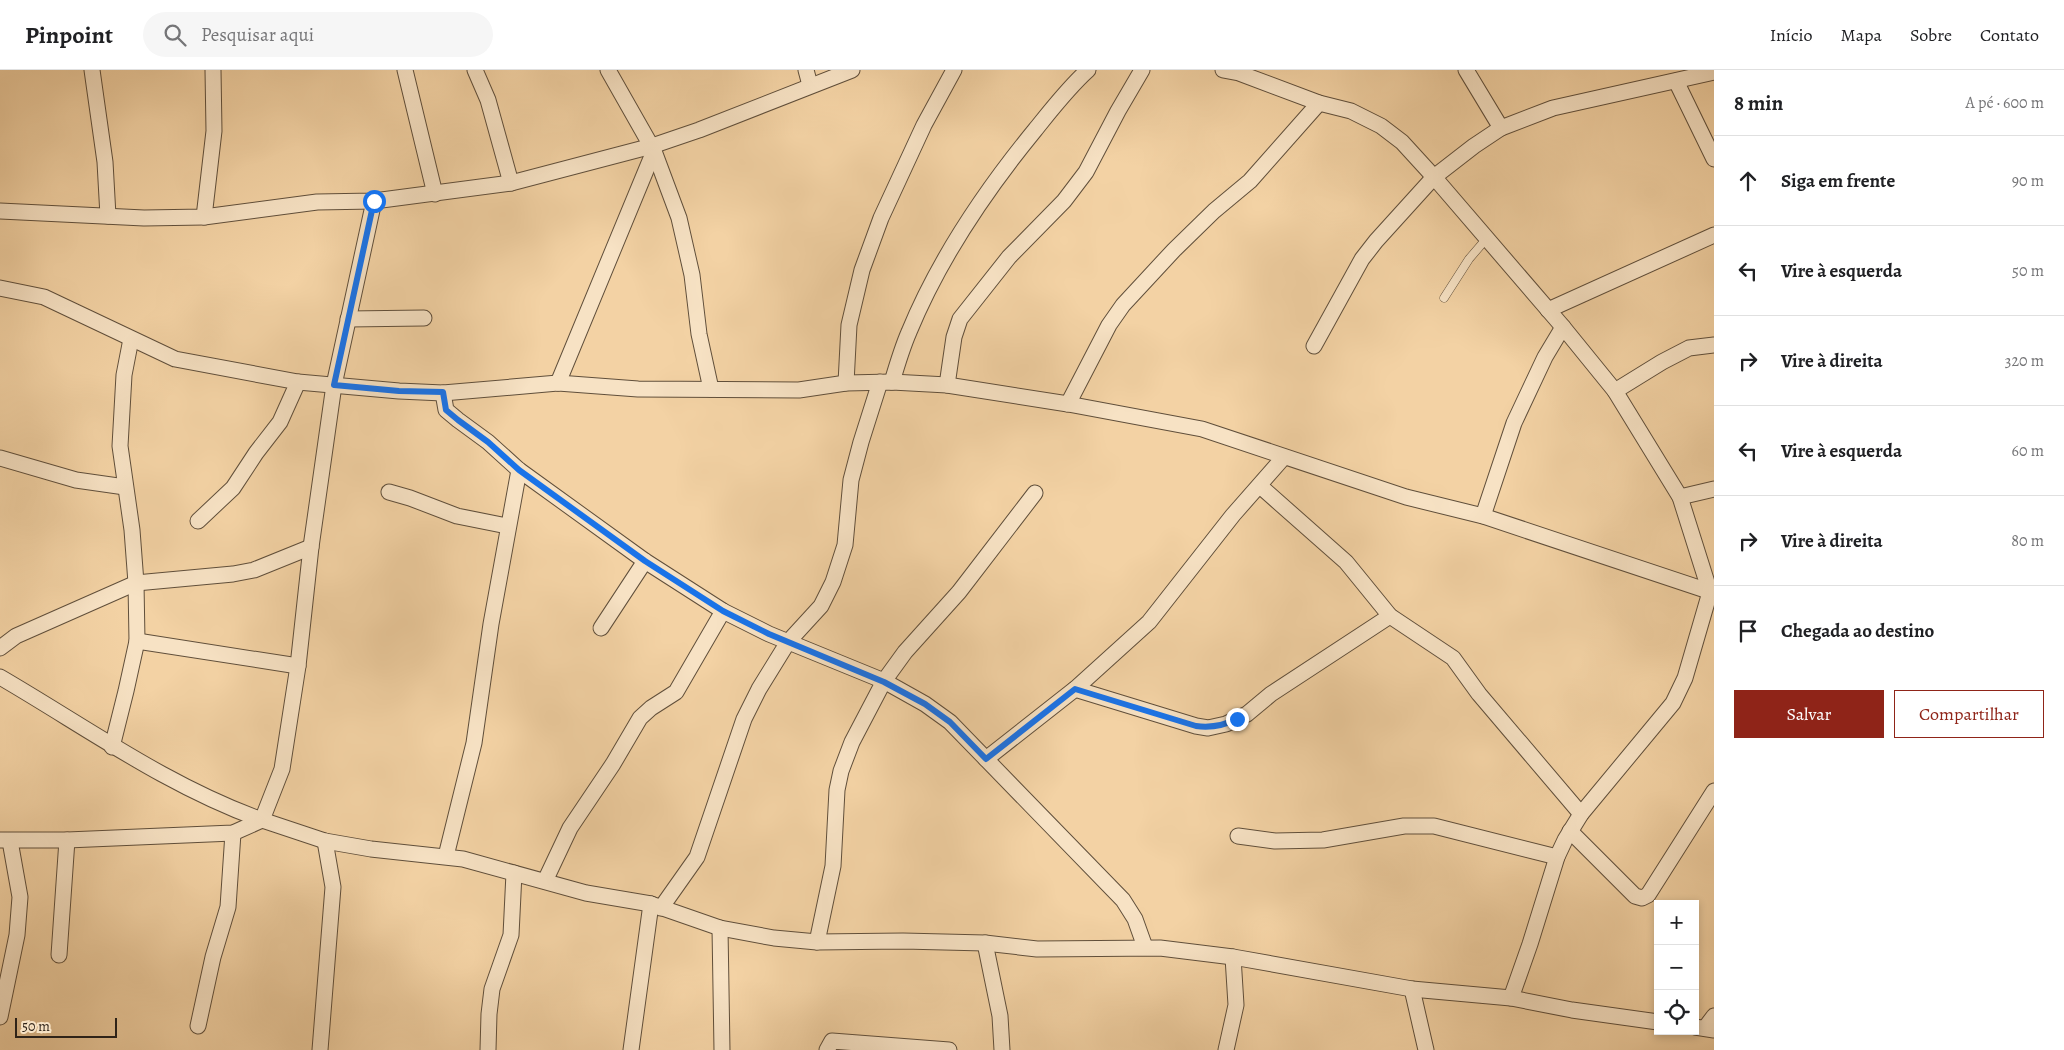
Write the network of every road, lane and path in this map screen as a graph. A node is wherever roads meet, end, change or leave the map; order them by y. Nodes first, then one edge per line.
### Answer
1 (92, 70) edge
2 (213, 70) edge
3 (404, 70) edge
4 (475, 70) edge
5 (608, 70) edge
6 (806, 70) edge
7 (852, 70) edge
8 (954, 70) edge
9 (1088, 70) edge
10 (1142, 70) edge
11 (1223, 70) edge
12 (1466, 70) edge
13 (1240, 71) edge
14 (1714, 72) edge
15 (1676, 81) junction
16 (810, 85) junction
17 (1319, 103) junction
18 (1501, 128) junction
19 (653, 148) junction
20 (1714, 159) edge
21 (1434, 177) junction
22 (511, 183) junction
23 (435, 194) junction
24 (374, 201) junction
25 (0, 211) edge
26 (108, 216) junction
27 (204, 217) junction
28 (1714, 235) edge
29 (1487, 238) junction
30 (0, 288) edge
31 (1444, 298) dead end
32 (1548, 310) junction
33 (424, 318) dead end
34 (348, 319) junction
35 (1563, 327) junction
36 (130, 339) junction
37 (1714, 345) edge
38 (1314, 346) dead end
39 (298, 382) junction
40 (558, 382) junction
41 (846, 382) junction
42 (886, 382) junction
43 (947, 384) junction
44 (334, 385) junction
45 (712, 389) junction
46 (1615, 391) junction
47 (443, 392) junction
48 (1068, 404) junction
49 (1284, 457) junction
50 (0, 458) edge
51 (519, 470) junction
52 (1260, 486) junction
53 (125, 488) junction
54 (1714, 489) edge
55 (389, 492) dead end
56 (1035, 493) dead end
57 (1680, 497) junction
58 (1483, 516) junction
59 (198, 521) dead end
60 (508, 526) junction
61 (311, 547) junction
62 (645, 561) junction
63 (136, 583) junction
64 (1712, 593) edge
65 (723, 611) junction
66 (1390, 616) junction
67 (602, 628) dead end
68 (136, 641) junction
69 (788, 642) junction
70 (0, 648) edge
71 (298, 666) junction
72 (0, 677) edge
73 (884, 682) junction
74 (1075, 689) junction
75 (112, 746) junction
76 (986, 759) junction
77 (1714, 791) edge
78 (1581, 814) junction
79 (262, 820) junction
80 (1570, 831) junction
81 (233, 833) junction
82 (1238, 836) dead end
83 (67, 840) junction
84 (5, 841) edge
85 (325, 841) junction
86 (446, 856) junction
87 (1557, 857) junction
88 (514, 873) junction
89 (545, 881) junction
90 (656, 906) junction
91 (720, 928) junction
92 (817, 942) junction
93 (985, 943) junction
94 (1145, 947) junction
95 (59, 955) dead end
96 (1233, 957) junction
97 (1412, 989) junction
98 (1511, 998) junction
99 (1714, 1016) edge
100 (0, 1017) edge
101 (1654, 1021) edge
102 (198, 1026) dead end
103 (1705, 1029) edge
104 (927, 1048) edge
105 (320, 1050) edge
106 (488, 1050) edge
107 (631, 1050) edge
108 (722, 1050) edge
109 (827, 1050) edge
110 (949, 1050) edge
111 (1002, 1050) edge
112 (1226, 1050) edge
113 (1426, 1050) edge

1 - 26 street
2 - 27 street
3 - 23 street
4 - 22 street
5 - 19 street
6 - 16 street
7 - 16 street
8 - 41 street
9 - 42 street
10 - 43 street
11 - 13 street
12 - 18 street
13 - 17 street
14 - 15 street
15 - 18 street
15 - 20 street
16 - 19 street
17 - 21 street
17 - 48 street
18 - 21 street
19 - 22 street
19 - 40 street
19 - 45 street
21 - 29 street
21 - 38 street
22 - 23 street
23 - 24 street
24 - 27 street
24 - 34 street
25 - 26 street
26 - 27 street
28 - 32 street
29 - 31 lane
29 - 32 street
30 - 36 street
32 - 35 street
33 - 34 street
34 - 44 street
35 - 46 street
35 - 58 street
36 - 39 street
36 - 53 street
37 - 46 street
39 - 44 street
39 - 59 street
40 - 45 street
40 - 47 street
41 - 42 street
41 - 45 street
42 - 43 street
42 - 69 street
43 - 48 street
44 - 47 street
44 - 61 street
46 - 57 street
47 - 51 street
48 - 49 street
49 - 52 street
49 - 58 street
50 - 53 street
51 - 60 street
51 - 62 street
52 - 66 street
52 - 74 street
53 - 63 street
54 - 57 street
55 - 60 street
56 - 73 street
57 - 64 street
58 - 64 street
60 - 86 street
61 - 63 street
61 - 71 street
62 - 65 street
62 - 67 street
63 - 68 street
63 - 70 street
64 - 78 street
65 - 69 street
65 - 89 street
66 - 74 street
66 - 78 street
68 - 71 street
68 - 75 street
69 - 73 street
69 - 90 street
71 - 79 street
72 - 75 street
73 - 76 street
73 - 92 street
74 - 76 street
75 - 79 street
76 - 94 street
77 - 80 street
78 - 80 street
79 - 81 street
79 - 85 street
80 - 87 street
81 - 83 street
81 - 102 street
82 - 87 street
83 - 84 street
83 - 95 street
84 - 100 street
85 - 86 street
85 - 105 street
86 - 88 street
87 - 98 street
88 - 89 street
88 - 106 street
89 - 90 street
90 - 91 street
90 - 107 street
91 - 92 street
91 - 108 street
92 - 93 street
93 - 94 street
93 - 111 street
94 - 96 street
96 - 97 street
96 - 112 street
97 - 98 street
97 - 113 street
98 - 101 street
99 - 103 street
104 - 109 street
104 - 110 street

